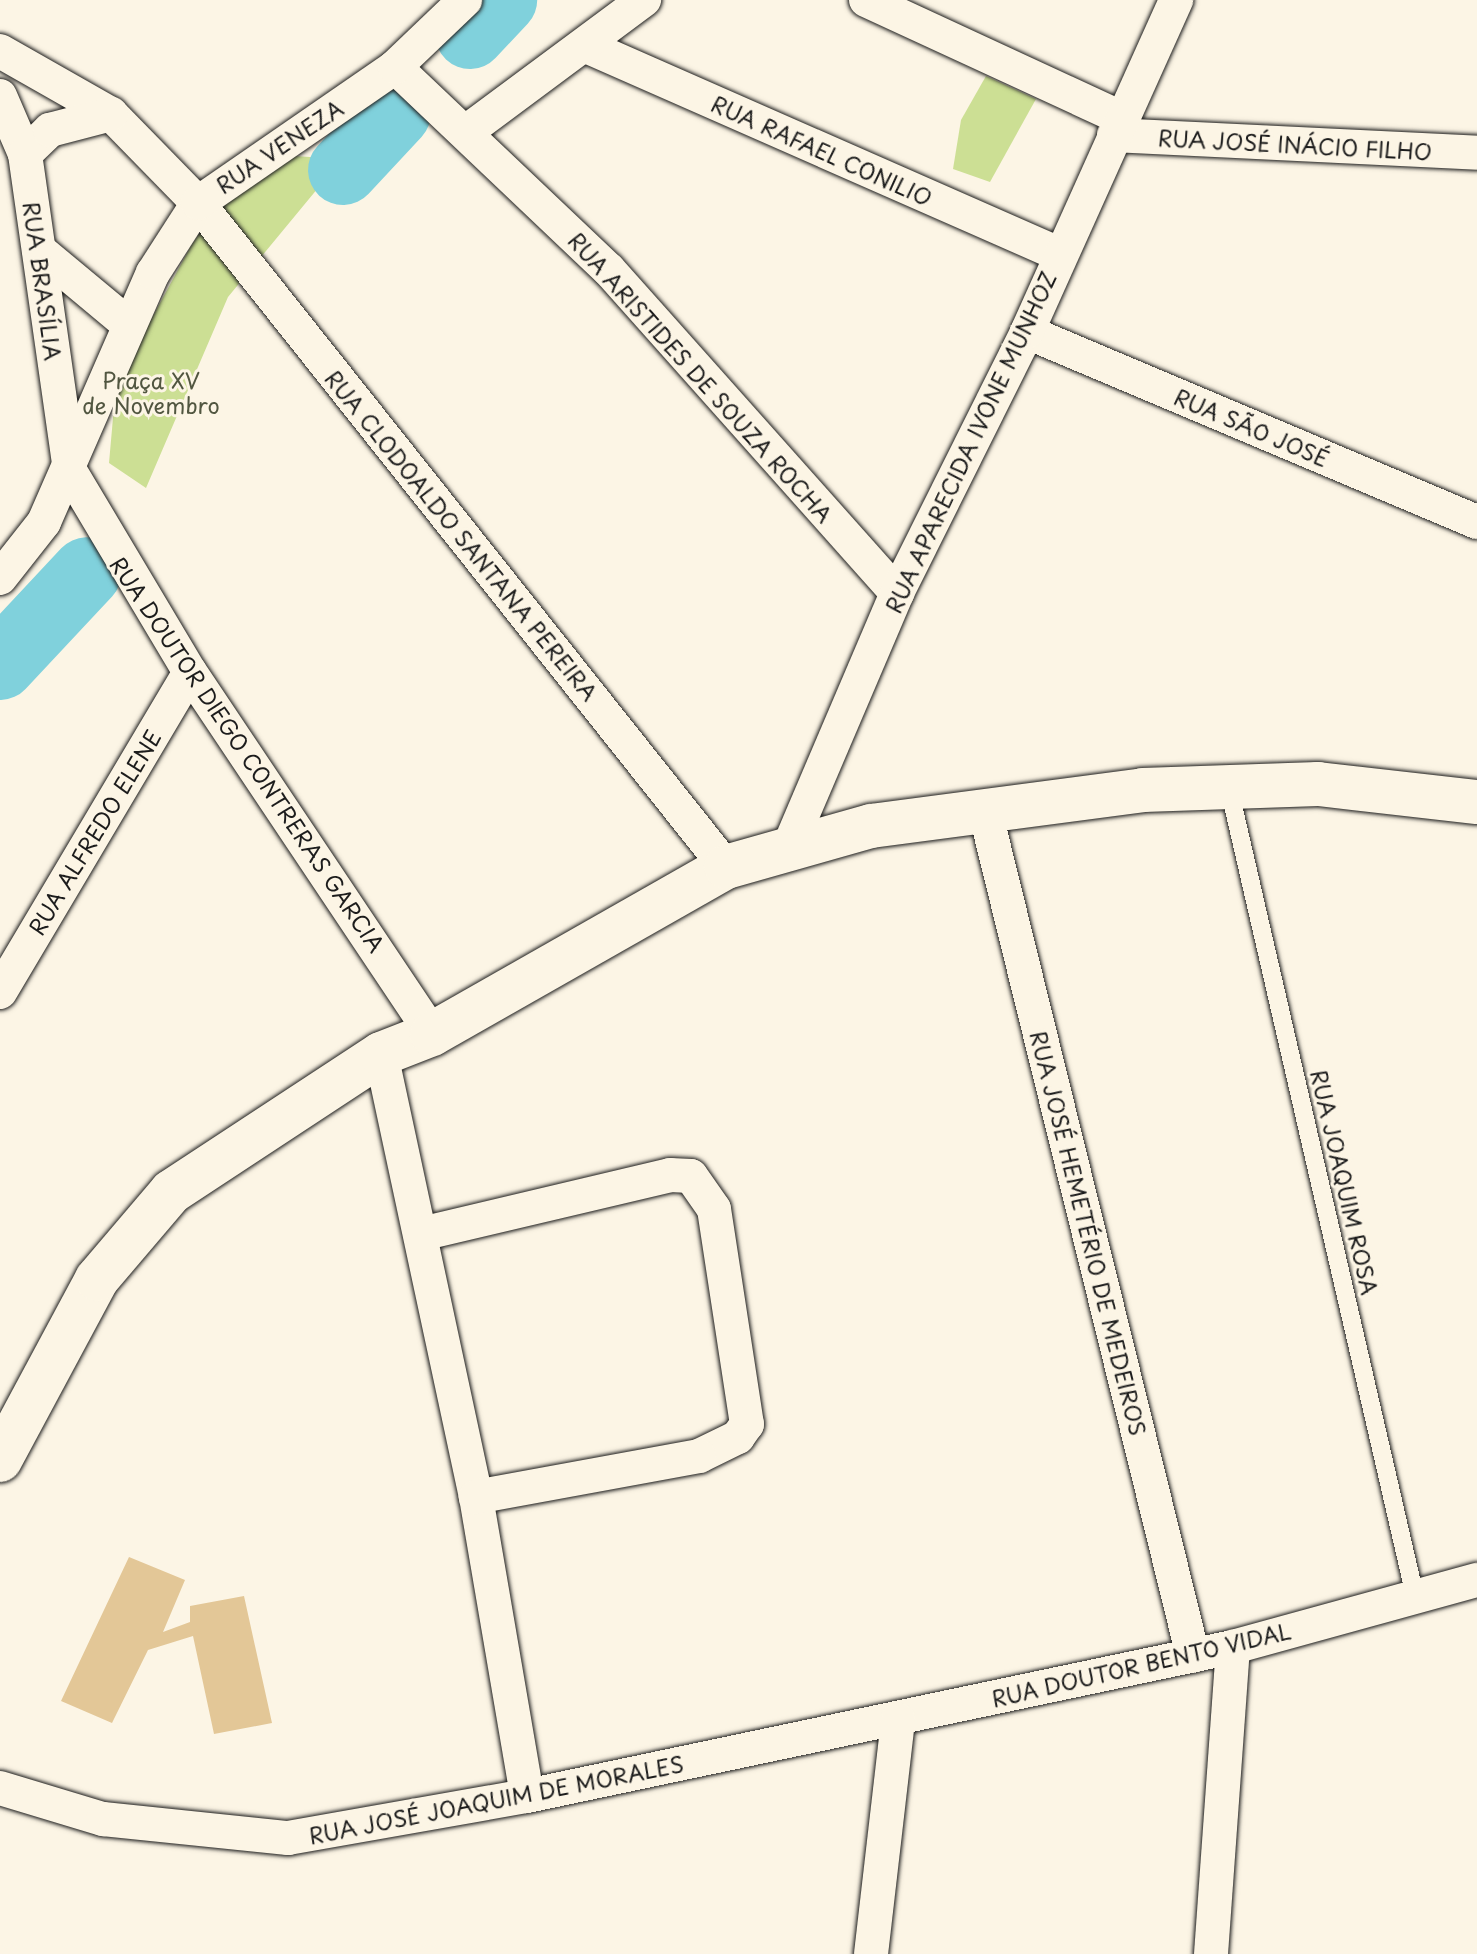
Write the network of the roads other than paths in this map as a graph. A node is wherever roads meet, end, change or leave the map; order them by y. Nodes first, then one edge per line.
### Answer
1 (465, 0) edge
2 (644, 0) edge
3 (866, 0) edge
4 (1176, 0) edge
5 (586, 46) junction
6 (0, 51) edge
7 (395, 67) junction
8 (0, 96) edge
9 (111, 114) junction
10 (1118, 126) junction
11 (466, 132) junction
12 (1477, 153) edge
13 (25, 154) junction
14 (198, 203) junction
15 (39, 250) junction
16 (1059, 254) junction
17 (129, 325) junction
18 (1027, 332) junction
19 (70, 471) junction
20 (1477, 522) edge
21 (0, 578) edge
22 (897, 593) junction
23 (190, 672) junction
24 (1228, 784) junction
25 (1477, 802) edge
26 (985, 811) junction
27 (790, 844) junction
28 (726, 867) junction
29 (0, 992) edge
30 (432, 1034) junction
31 (381, 1054) junction
32 (421, 1234) junction
33 (0, 1460) edge
34 (476, 1497) junction
35 (1477, 1580) edge
36 (1414, 1592) junction
37 (1233, 1647) junction
38 (1193, 1656) junction
39 (898, 1720) junction
40 (0, 1788) edge
41 (527, 1796) junction
42 (871, 1954) edge
43 (1211, 1954) edge

1 - 7 street, RUA VENEZA
2 - 5 street
3 - 10 street
4 - 10 street, RUA APARECIDA IVONE MUNHOZ
5 - 11 street
5 - 16 street, RUA RAFAEL CONILIO
6 - 9 street
7 - 11 street, RUA ARISTIDES DE SOUZA ROCHA
7 - 14 street, RUA VENEZA
8 - 13 street, RUA BRASÍLIA
9 - 13 street
9 - 14 street
10 - 12 street, RUA JOSÉ INÁCIO FILHO
10 - 16 street, RUA APARECIDA IVONE MUNHOZ
11 - 22 street, RUA ARISTIDES DE SOUZA ROCHA
13 - 15 street, RUA BRASÍLIA
14 - 17 street, RUA VENEZA
14 - 28 street, RUA CLODOALDO SANTANA PEREIRA
15 - 17 street
15 - 19 street, RUA BRASÍLIA
16 - 18 street, RUA APARECIDA IVONE MUNHOZ
17 - 19 street, RUA VENEZA
18 - 20 street, RUA SÃO JOSÉ
18 - 22 street, RUA APARECIDA IVONE MUNHOZ
19 - 21 street, RUA VENEZA
19 - 23 street, RUA DOUTOR DIEGO CONTRERAS GARCIA
22 - 27 street, RUA APARECIDA IVONE MUNHOZ
23 - 29 street, RUA ALFREDO ELENE
23 - 30 street, RUA DOUTOR DIEGO CONTRERAS GARCIA
24 - 25 main road
24 - 26 main road
24 - 36 lane, RUA JOAQUIM ROSA
26 - 27 main road
26 - 38 street, RUA JOSÉ HEMETÉRIO DE MEDEIROS
27 - 28 main road
28 - 30 main road
30 - 31 main road
31 - 32 street
31 - 33 main road
32 - 34 street
32 - 34 street
34 - 41 street
35 - 36 street, RUA DOUTOR BENTO VIDAL
36 - 37 street, RUA DOUTOR BENTO VIDAL
37 - 38 street, RUA DOUTOR BENTO VIDAL
37 - 43 street
38 - 39 street, RUA DOUTOR BENTO VIDAL
39 - 41 street, RUA JOSÉ JOAQUIM DE MORALES
39 - 42 street
40 - 41 street, RUA JOSÉ JOAQUIM DE MORALES

